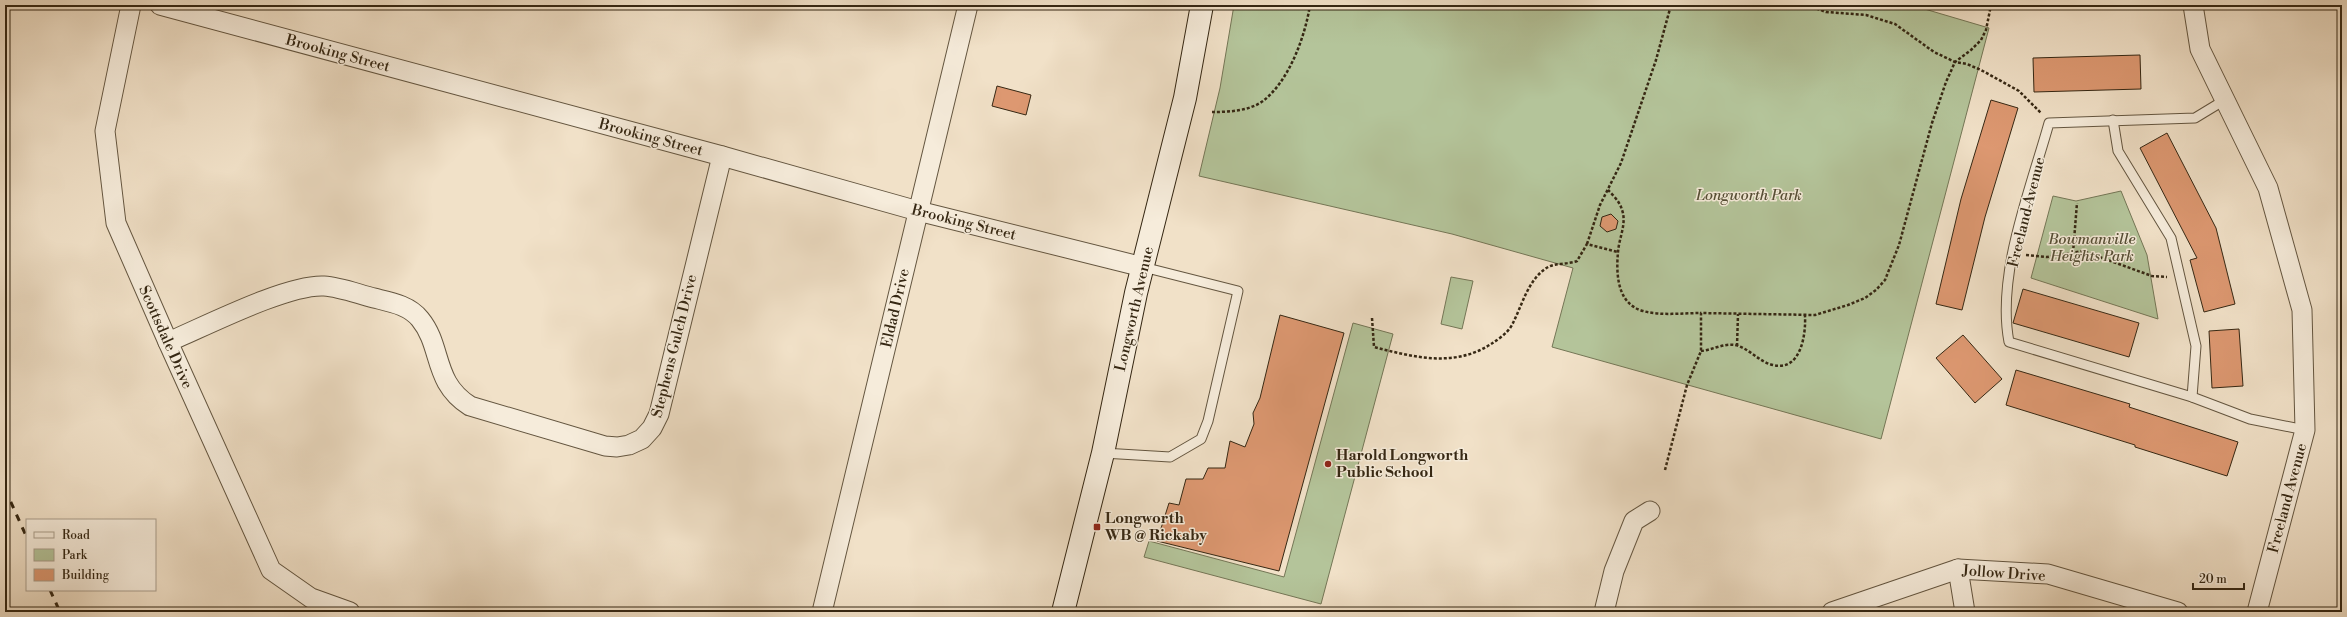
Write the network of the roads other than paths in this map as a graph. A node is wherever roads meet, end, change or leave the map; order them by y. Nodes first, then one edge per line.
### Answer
1 (131, 5) edge
2 (160, 5) edge
3 (968, 5) edge
4 (1202, 5) edge
5 (2193, 5) edge
6 (2223, 101) junction
7 (2113, 120) junction
8 (722, 156) junction
9 (918, 211) junction
10 (1143, 267) junction
11 (168, 342) junction
12 (2192, 397) junction
13 (2304, 430) junction
14 (1103, 453) junction
15 (1650, 511) dead end
16 (1958, 569) junction
17 (350, 612) edge
18 (822, 612) edge
19 (1063, 612) edge
20 (1604, 612) edge
21 (1832, 612) edge
22 (1965, 612) edge
23 (2178, 612) edge
24 (2257, 612) edge

1 - 11 street, Scottsdale Drive
2 - 8 street, Brooking Street
3 - 9 street, Eldad Drive
4 - 10 street, Longworth Avenue
5 - 6 street, Freeland Avenue
6 - 7 lane
6 - 13 street, Freeland Avenue
7 - 12 lane
7 - 12 lane, Freeland Avenue
8 - 9 street, Brooking Street
8 - 11 street, Stephens Gulch Drive
9 - 10 street, Brooking Street
9 - 18 street, Eldad Drive
10 - 14 street, Longworth Avenue
10 - 14 lane
11 - 17 street, Scottsdale Drive
12 - 13 lane, Freeland Avenue
13 - 24 street, Freeland Avenue
14 - 19 street, Longworth Avenue
15 - 20 street
16 - 21 street, Jollow Drive
16 - 22 street
16 - 23 street, Jollow Drive

